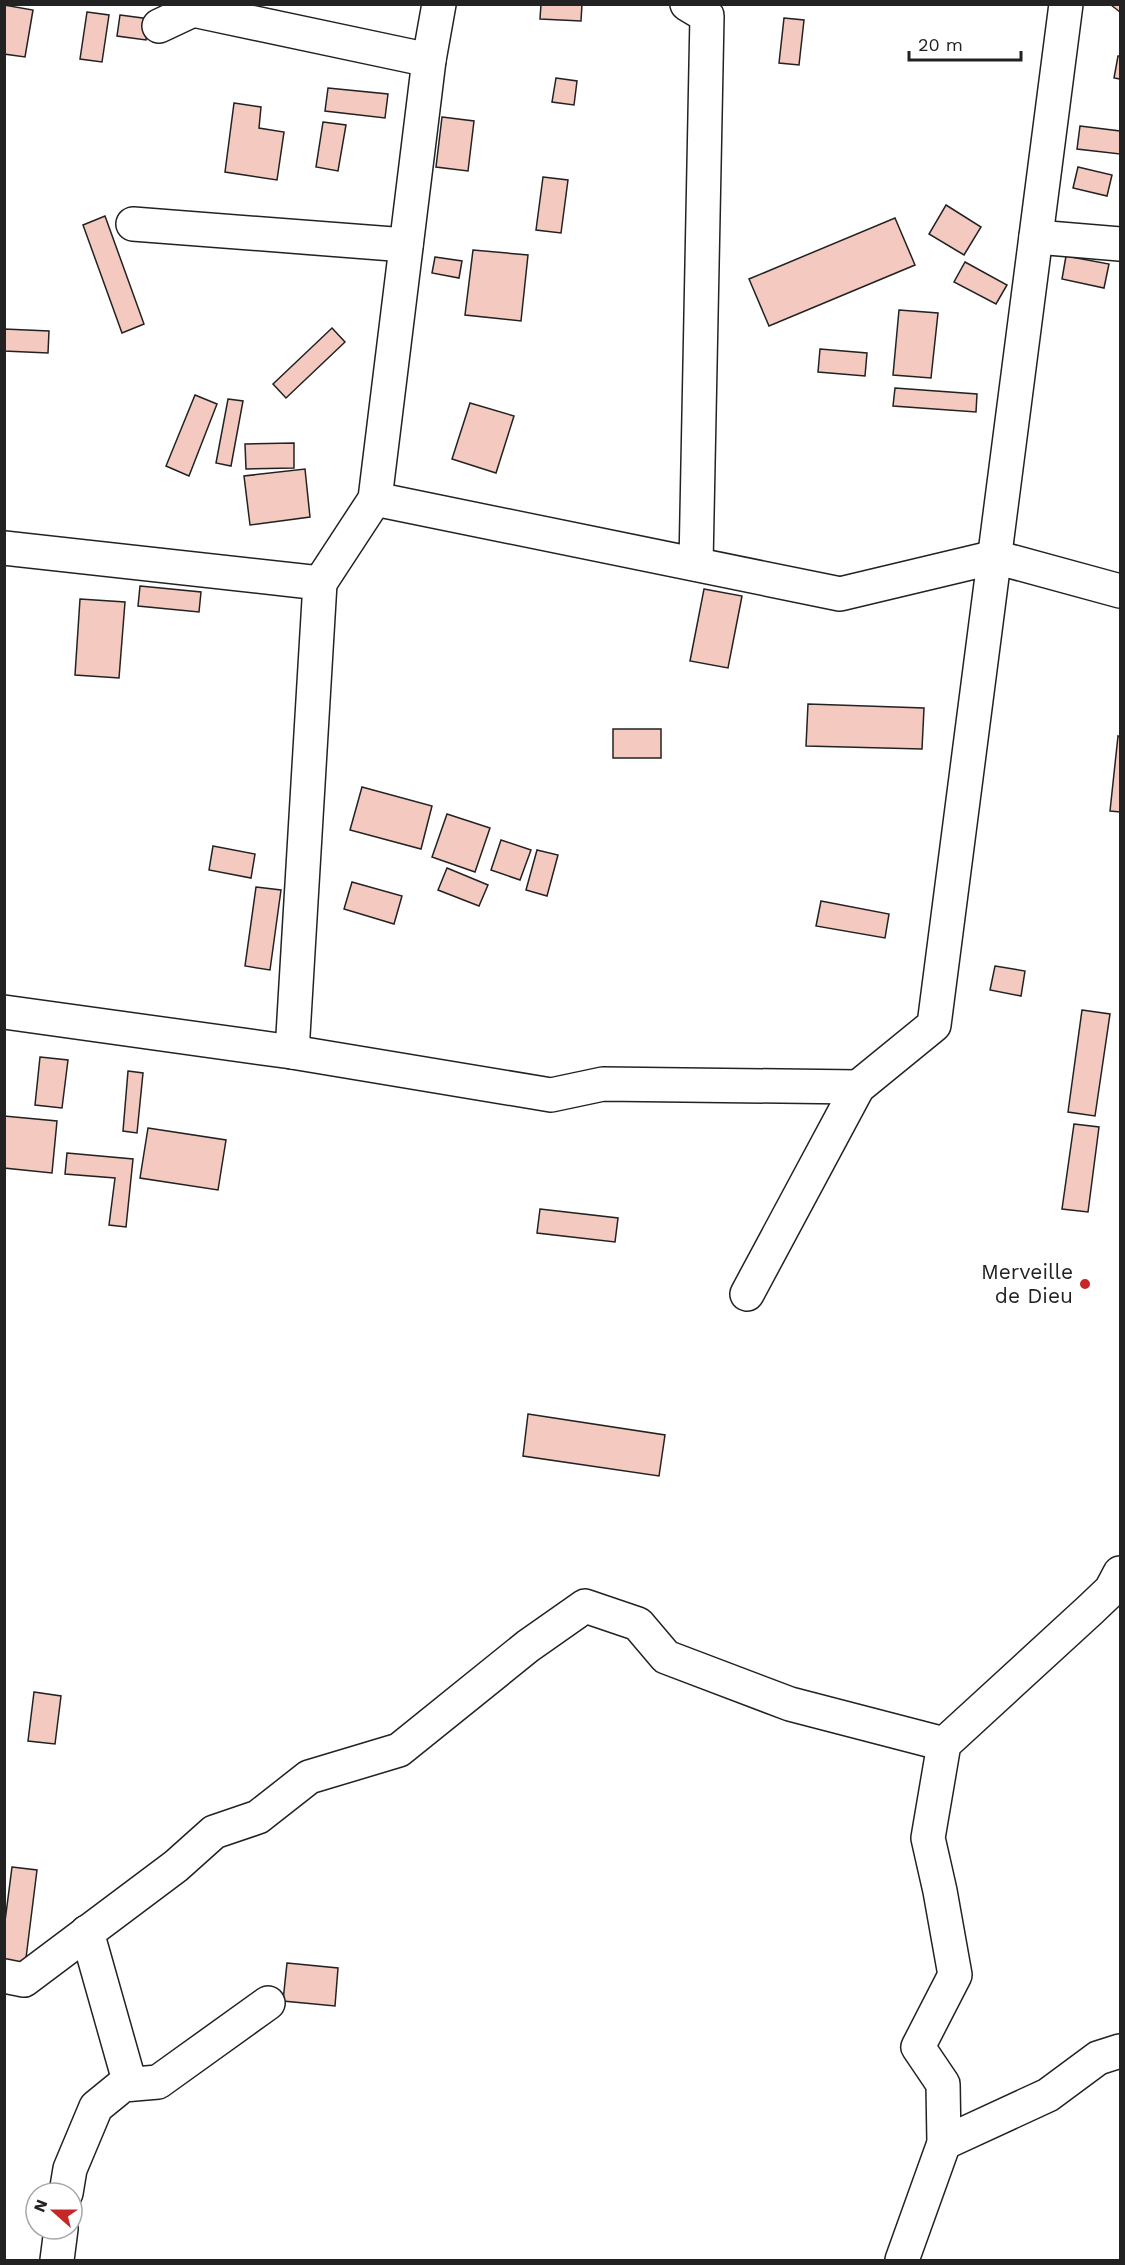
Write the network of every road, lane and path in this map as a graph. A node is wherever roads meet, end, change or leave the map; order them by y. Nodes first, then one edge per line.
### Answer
1 (439, 4) edge
2 (687, 4) edge
3 (1066, 4) edge
4 (159, 26) dead end
5 (429, 60) junction
6 (133, 224) dead end
7 (1036, 237) junction
8 (1120, 244) edge
9 (406, 245) junction
10 (375, 499) junction
11 (4, 548) edge
12 (995, 557) junction
13 (696, 564) junction
14 (320, 583) junction
15 (1120, 591) edge
16 (4, 1012) edge
17 (292, 1052) junction
18 (858, 1087) junction
19 (747, 1294) dead end
20 (1120, 1573) edge
21 (944, 1744) junction
22 (87, 1932) junction
23 (4, 1976) edge
24 (268, 2002) dead end
25 (1120, 2051) edge
26 (130, 2084) junction
27 (944, 2144) junction
28 (68, 2181) edge
29 (59, 2241) edge
30 (57, 2260) edge
31 (902, 2260) edge

1 - 5 street
2 - 13 street
3 - 7 street
4 - 5 street
5 - 9 street
6 - 9 street
7 - 8 street
7 - 12 street
9 - 10 street
10 - 13 street
10 - 14 street
11 - 14 street
12 - 13 street
12 - 15 street
12 - 18 street
14 - 17 street
16 - 17 street
17 - 18 street
18 - 19 street
20 - 21 street
21 - 22 street
21 - 27 street
22 - 23 street
22 - 26 street
24 - 26 street
25 - 27 street
26 - 28 street
27 - 31 street
29 - 30 street

